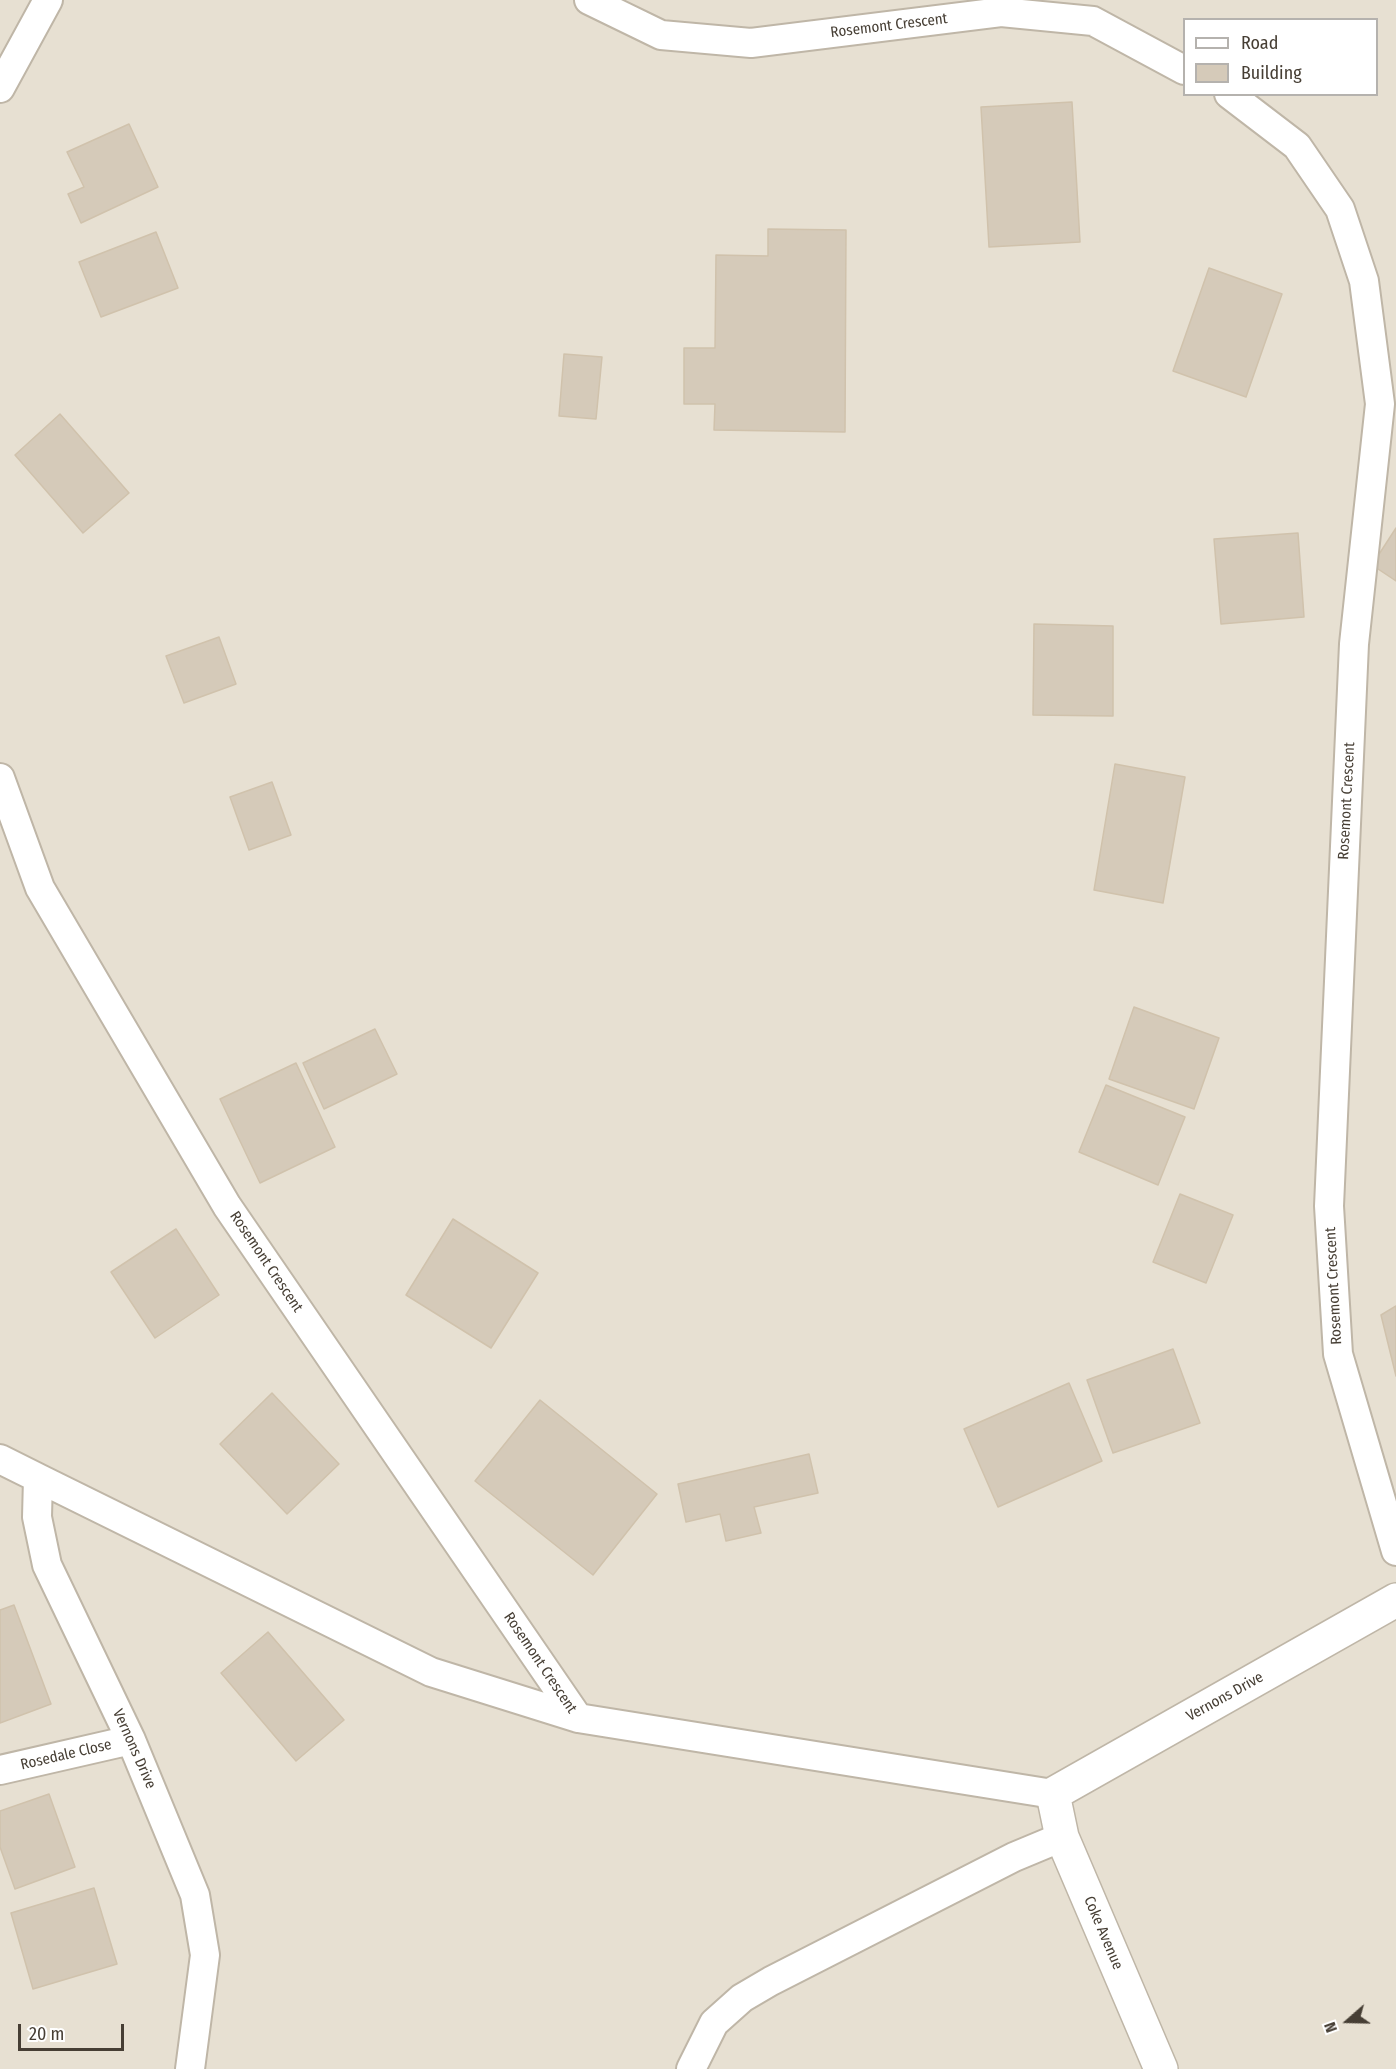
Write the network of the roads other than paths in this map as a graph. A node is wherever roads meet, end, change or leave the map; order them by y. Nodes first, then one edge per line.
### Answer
1 (48, 0) edge
2 (589, 0) edge
3 (1007, 6) edge
4 (1183, 69) edge
5 (0, 88) edge
6 (1232, 96) edge
7 (0, 778) edge
8 (0, 1459) edge
9 (38, 1478) junction
10 (1396, 1551) edge
11 (1396, 1600) edge
12 (578, 1718) junction
13 (131, 1740) junction
14 (0, 1770) edge
15 (1053, 1794) junction
16 (1062, 1837) junction
17 (190, 2069) edge
18 (691, 2069) edge
19 (1161, 2069) edge

1 - 5 street
2 - 3 street, Rosemont Crescent
3 - 4 street, Rosemont Crescent
6 - 10 street, Rosemont Crescent
7 - 12 street, Rosemont Crescent
8 - 9 street
9 - 12 street
9 - 13 street, Vernons Drive
11 - 15 street, Vernons Drive
12 - 15 street
13 - 14 street, Rosedale Close
13 - 17 street, Vernons Drive
15 - 16 street, Coke Avenue
16 - 18 street
16 - 19 street, Coke Avenue

